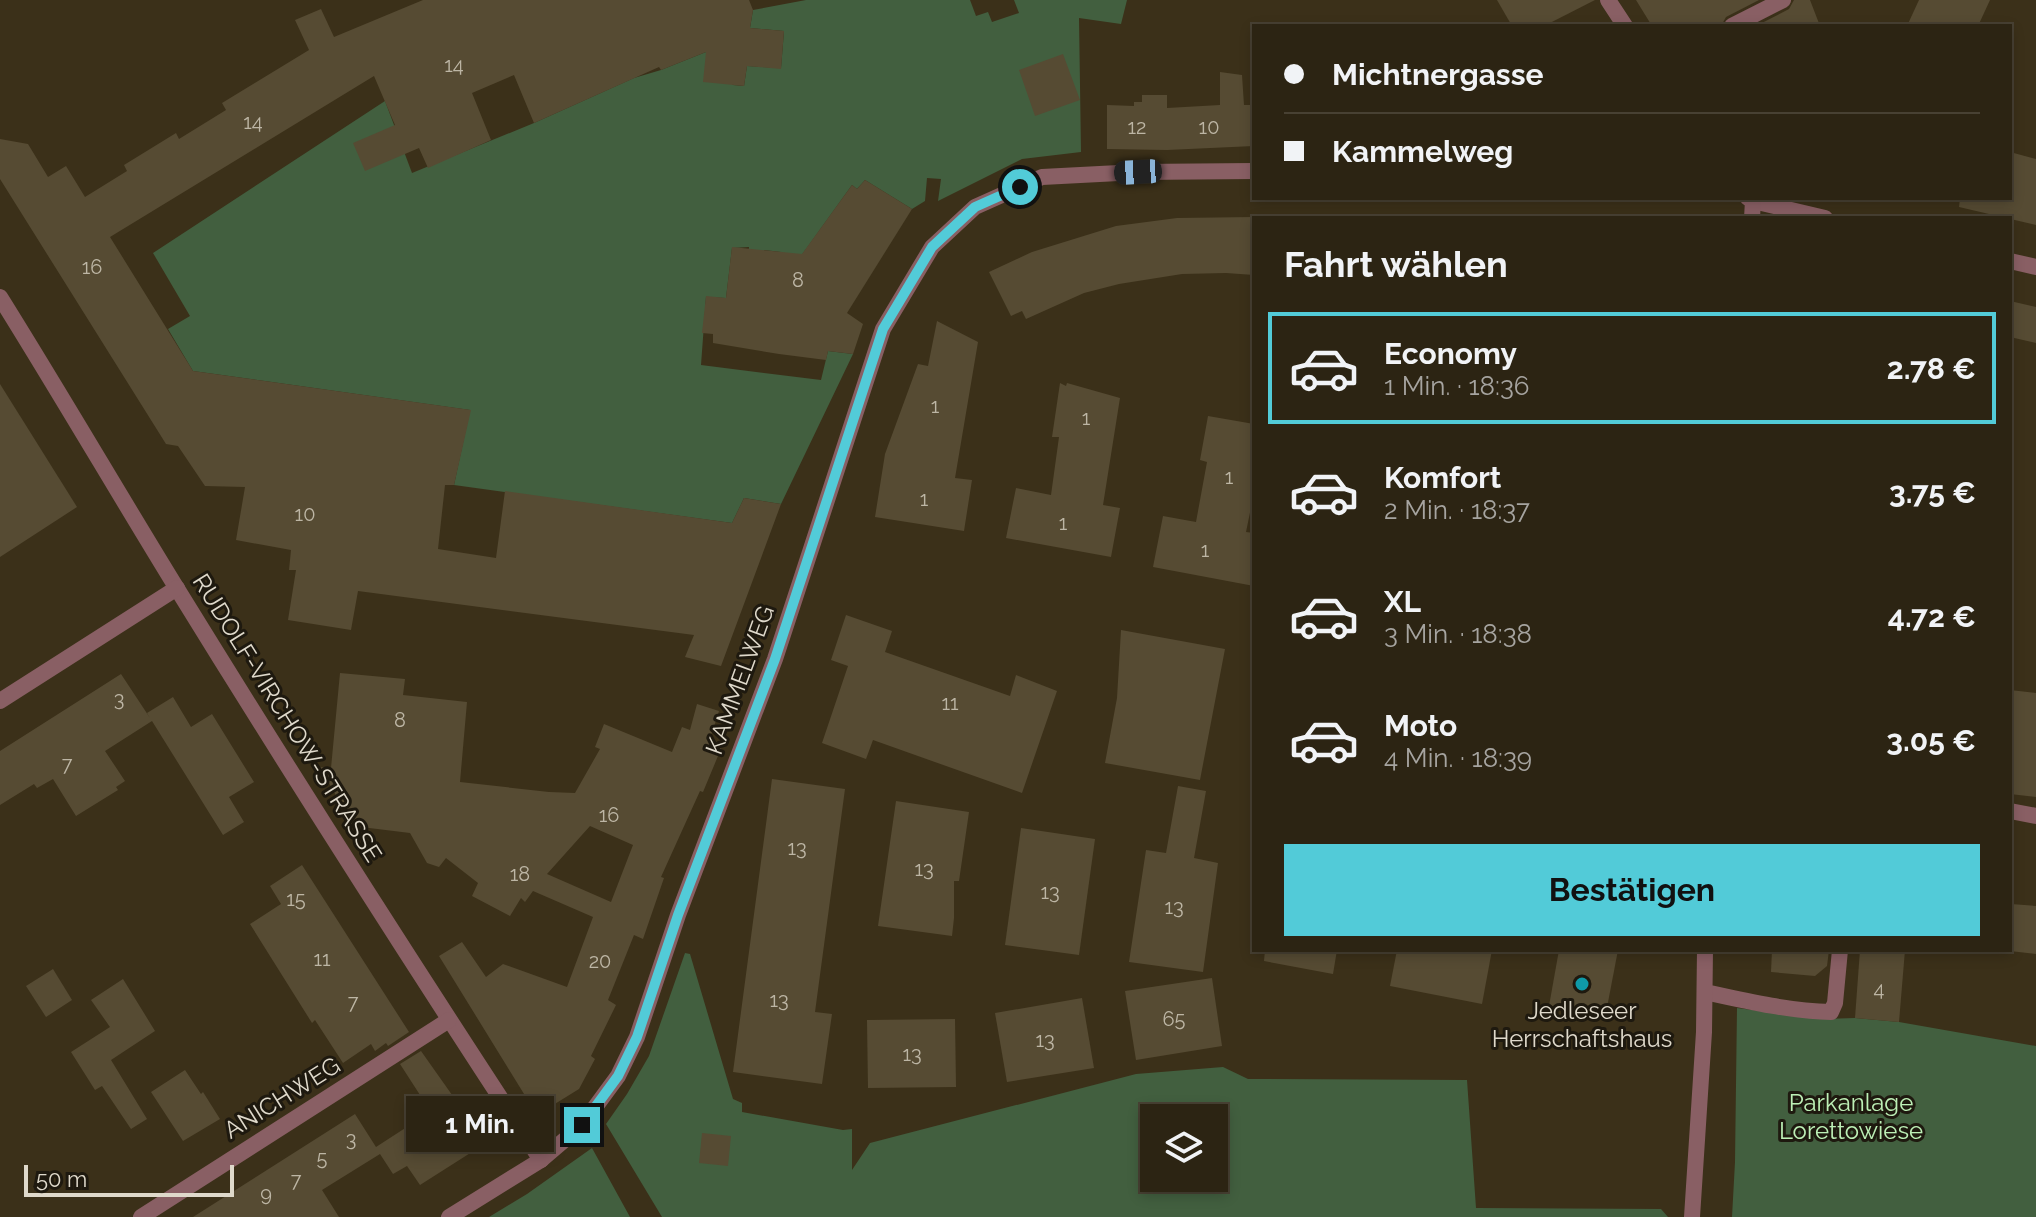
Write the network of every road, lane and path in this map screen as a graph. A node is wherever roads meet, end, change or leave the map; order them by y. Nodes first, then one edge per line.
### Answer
1 (1608, 0) edge
2 (1783, 0) edge
3 (1624, 24) edge
4 (1736, 24) edge
5 (1252, 171) edge
6 (1751, 206) edge
7 (1813, 216) edge
8 (2012, 261) edge
9 (2036, 267) edge
10 (0, 297) edge
11 (177, 588) junction
12 (0, 701) edge
13 (2012, 811) edge
14 (2036, 816) edge
15 (1705, 952) edge
16 (1840, 952) edge
17 (1705, 992) junction
18 (449, 1020) junction
19 (541, 1160) junction
20 (141, 1217) edge
21 (449, 1217) edge
22 (1692, 1217) edge

1 - 3 street
2 - 4 street
5 - 19 street, KAMMELWEG
6 - 7 street
8 - 9 street
10 - 11 street, RUDOLF-VIRCHOW-STRASSE
11 - 12 street
11 - 18 street, RUDOLF-VIRCHOW-STRASSE
13 - 14 street
15 - 17 street
16 - 17 street
17 - 22 street
18 - 19 street, RUDOLF-VIRCHOW-STRASSE
18 - 20 street, ANICHWEG
19 - 21 street, KAMMELWEG

